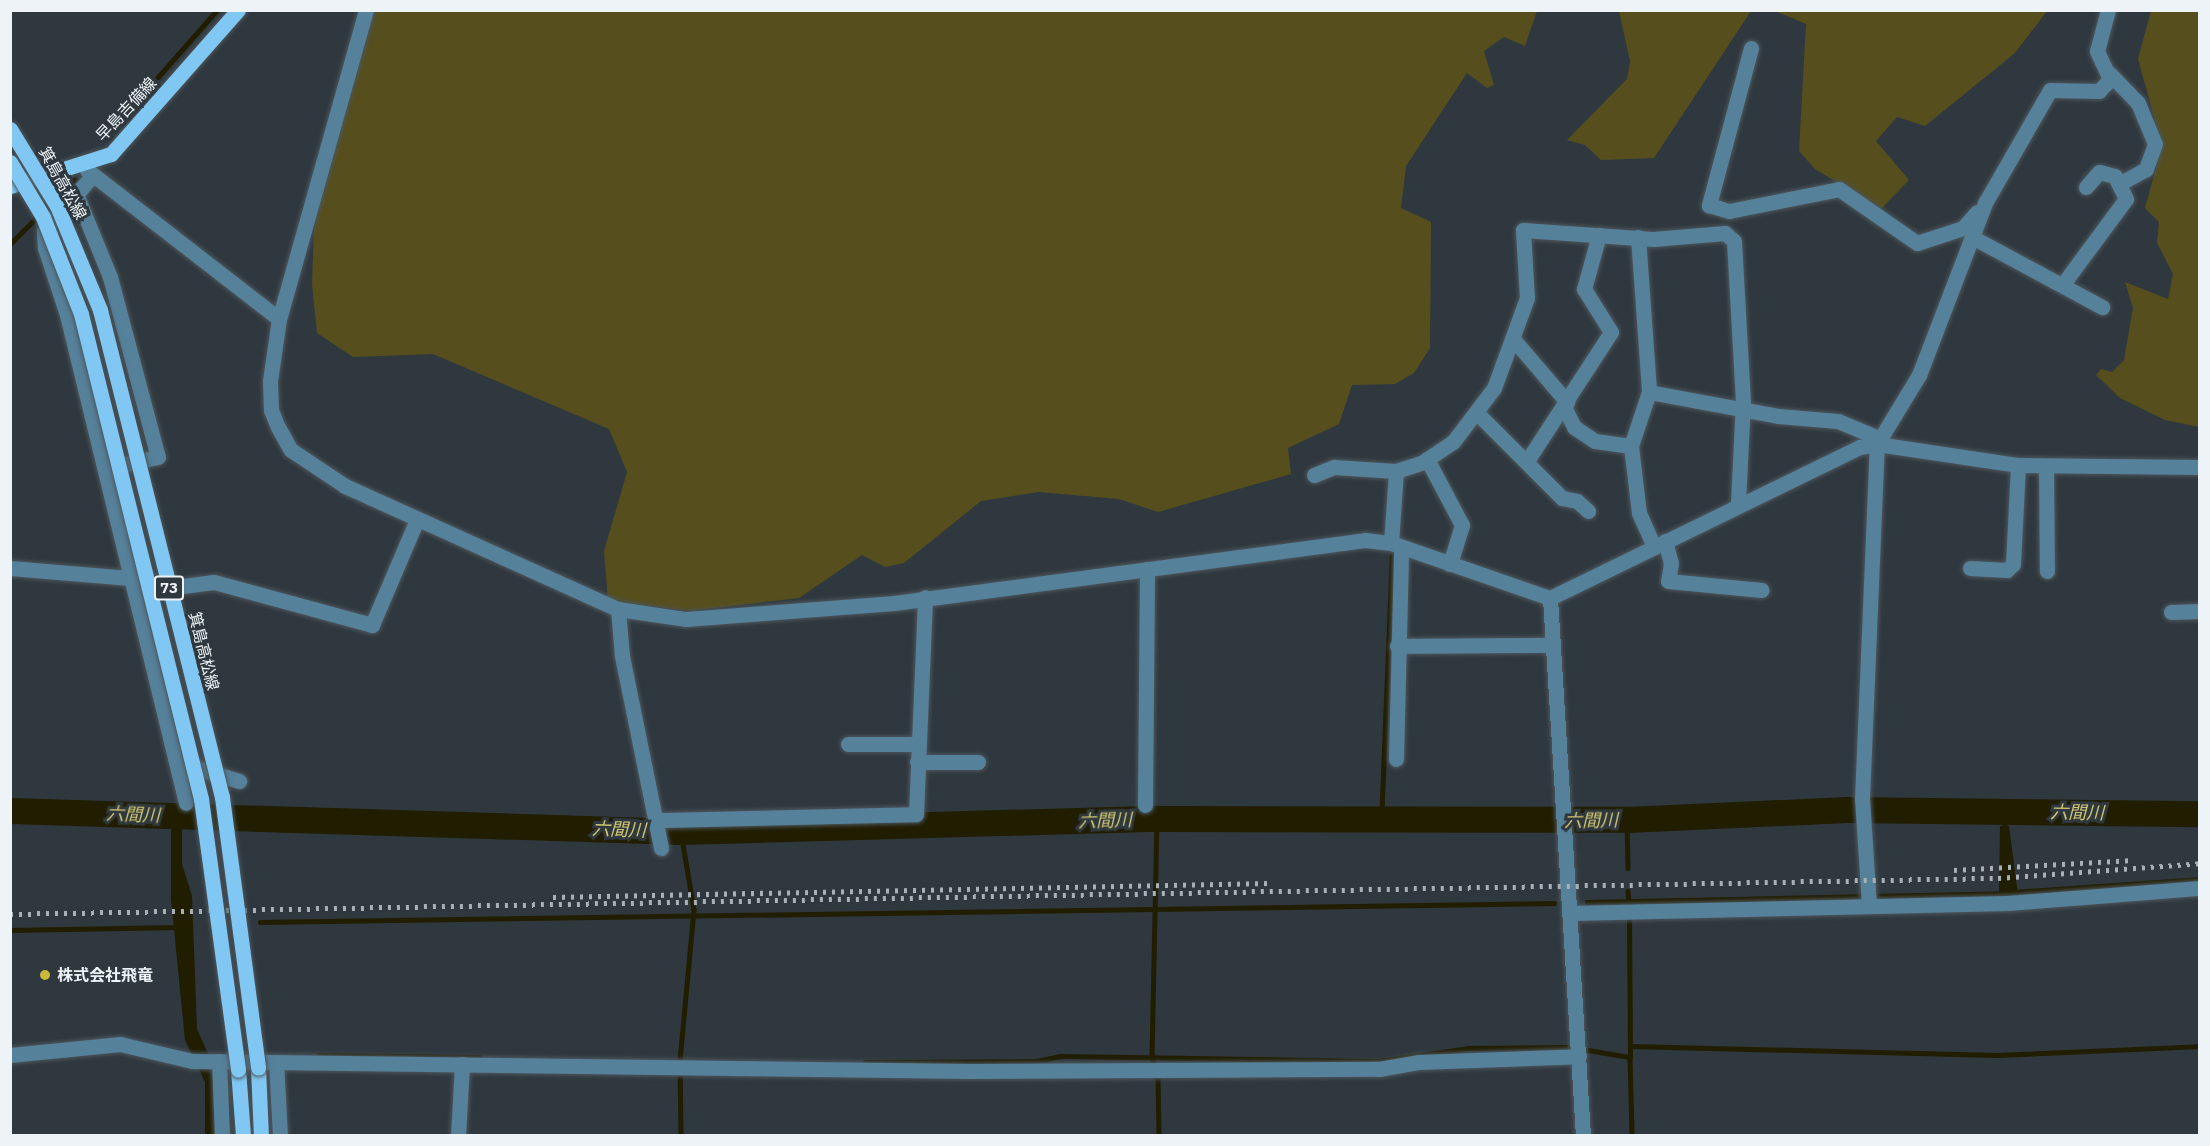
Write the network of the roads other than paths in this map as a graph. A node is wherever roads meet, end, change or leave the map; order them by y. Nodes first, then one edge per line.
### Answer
1 (238, 10) edge
2 (366, 10) edge
3 (2108, 10) edge
4 (1752, 48) dead end
5 (2110, 74) junction
6 (10, 129) edge
7 (10, 162) edge
8 (87, 171) junction
9 (2120, 184) junction
10 (10, 186) edge
11 (2085, 187) dead end
12 (76, 194) junction
13 (1985, 203) junction
14 (1729, 211) junction
15 (1599, 235) junction
16 (1638, 237) junction
17 (1972, 237) junction
18 (1734, 241) junction
19 (2063, 284) junction
20 (2102, 307) dead end
21 (279, 319) junction
22 (1514, 340) junction
23 (1649, 392) junction
24 (1566, 405) junction
25 (1742, 410) junction
26 (1478, 414) junction
27 (1879, 442) junction
28 (1631, 446) junction
29 (1427, 459) junction
30 (1527, 461) junction
31 (2018, 465) junction
32 (2046, 466) junction
33 (2199, 467) edge
34 (104, 468) junction
35 (1396, 471) junction
36 (1314, 475) dead end
37 (1738, 505) junction
38 (1588, 511) dead end
39 (416, 522) junction
40 (1659, 544) junction
41 (1396, 545) junction
42 (1450, 564) junction
43 (10, 568) edge
44 (1970, 568) dead end
45 (1148, 569) junction
46 (2047, 571) dead end
47 (130, 579) junction
48 (1762, 590) dead end
49 (925, 597) junction
50 (1550, 598) junction
51 (618, 609) junction
52 (2199, 610) edge
53 (2171, 612) dead end
54 (1553, 645) junction
55 (1396, 646) junction
56 (848, 744) dead end
57 (917, 744) junction
58 (1396, 759) dead end
59 (176, 761) junction
60 (917, 762) junction
61 (978, 762) dead end
62 (239, 781) dead end
63 (186, 804) dead end
64 (1145, 805) dead end
65 (659, 820) junction
66 (662, 848) dead end
67 (2199, 888) edge
68 (1869, 899) junction
69 (1571, 914) junction
70 (10, 1054) edge
71 (1579, 1056) junction
72 (216, 1061) junction
73 (276, 1062) junction
74 (462, 1064) junction
75 (222, 1136) edge
76 (243, 1136) edge
77 (261, 1136) edge
78 (280, 1136) edge
79 (459, 1136) edge
80 (1583, 1136) edge

1 - 8 main road, 早島吉備線
2 - 21 street
3 - 5 street
4 - 14 street
5 - 9 street
5 - 13 street
6 - 77 main road, 箕島高松線 / 73, bridge
7 - 76 main road, 箕島高松線 / 73, bridge
8 - 10 main road, 早島吉備線
8 - 12 street
8 - 21 street
9 - 11 street
9 - 19 street
12 - 34 street
12 - 34 street
13 - 14 street
13 - 17 street
14 - 18 street
15 - 16 street
15 - 22 street
15 - 24 street
16 - 18 street
16 - 23 street
17 - 19 street
17 - 27 street
18 - 25 street
19 - 20 street
21 - 39 street
22 - 24 street
22 - 26 street
23 - 25 street
23 - 28 street
24 - 28 street
24 - 30 street
25 - 27 street
25 - 37 street
26 - 29 street
26 - 30 street
27 - 31 street
27 - 37 street
27 - 68 street
28 - 40 street
29 - 35 street
29 - 42 street
30 - 38 street
31 - 32 street
31 - 44 street
32 - 33 street
32 - 46 street
34 - 47 street
35 - 36 street
35 - 41 street
37 - 40 street
39 - 47 street
39 - 51 street
40 - 48 street
40 - 50 street
41 - 42 street
41 - 45 street
41 - 55 street
42 - 50 street
43 - 47 street
45 - 49 street
45 - 64 street
47 - 59 street
49 - 51 street
49 - 57 street
50 - 54 street
51 - 65 street
52 - 53 street
54 - 55 street
54 - 69 street
55 - 58 street
56 - 57 street
57 - 60 street
59 - 62 street
59 - 63 street
60 - 61 street
60 - 65 street
65 - 66 street
67 - 68 street
68 - 69 street
69 - 71 street
70 - 72 street
71 - 74 street
71 - 80 street
72 - 73 street
72 - 75 street
73 - 74 street
73 - 78 street
74 - 79 street

